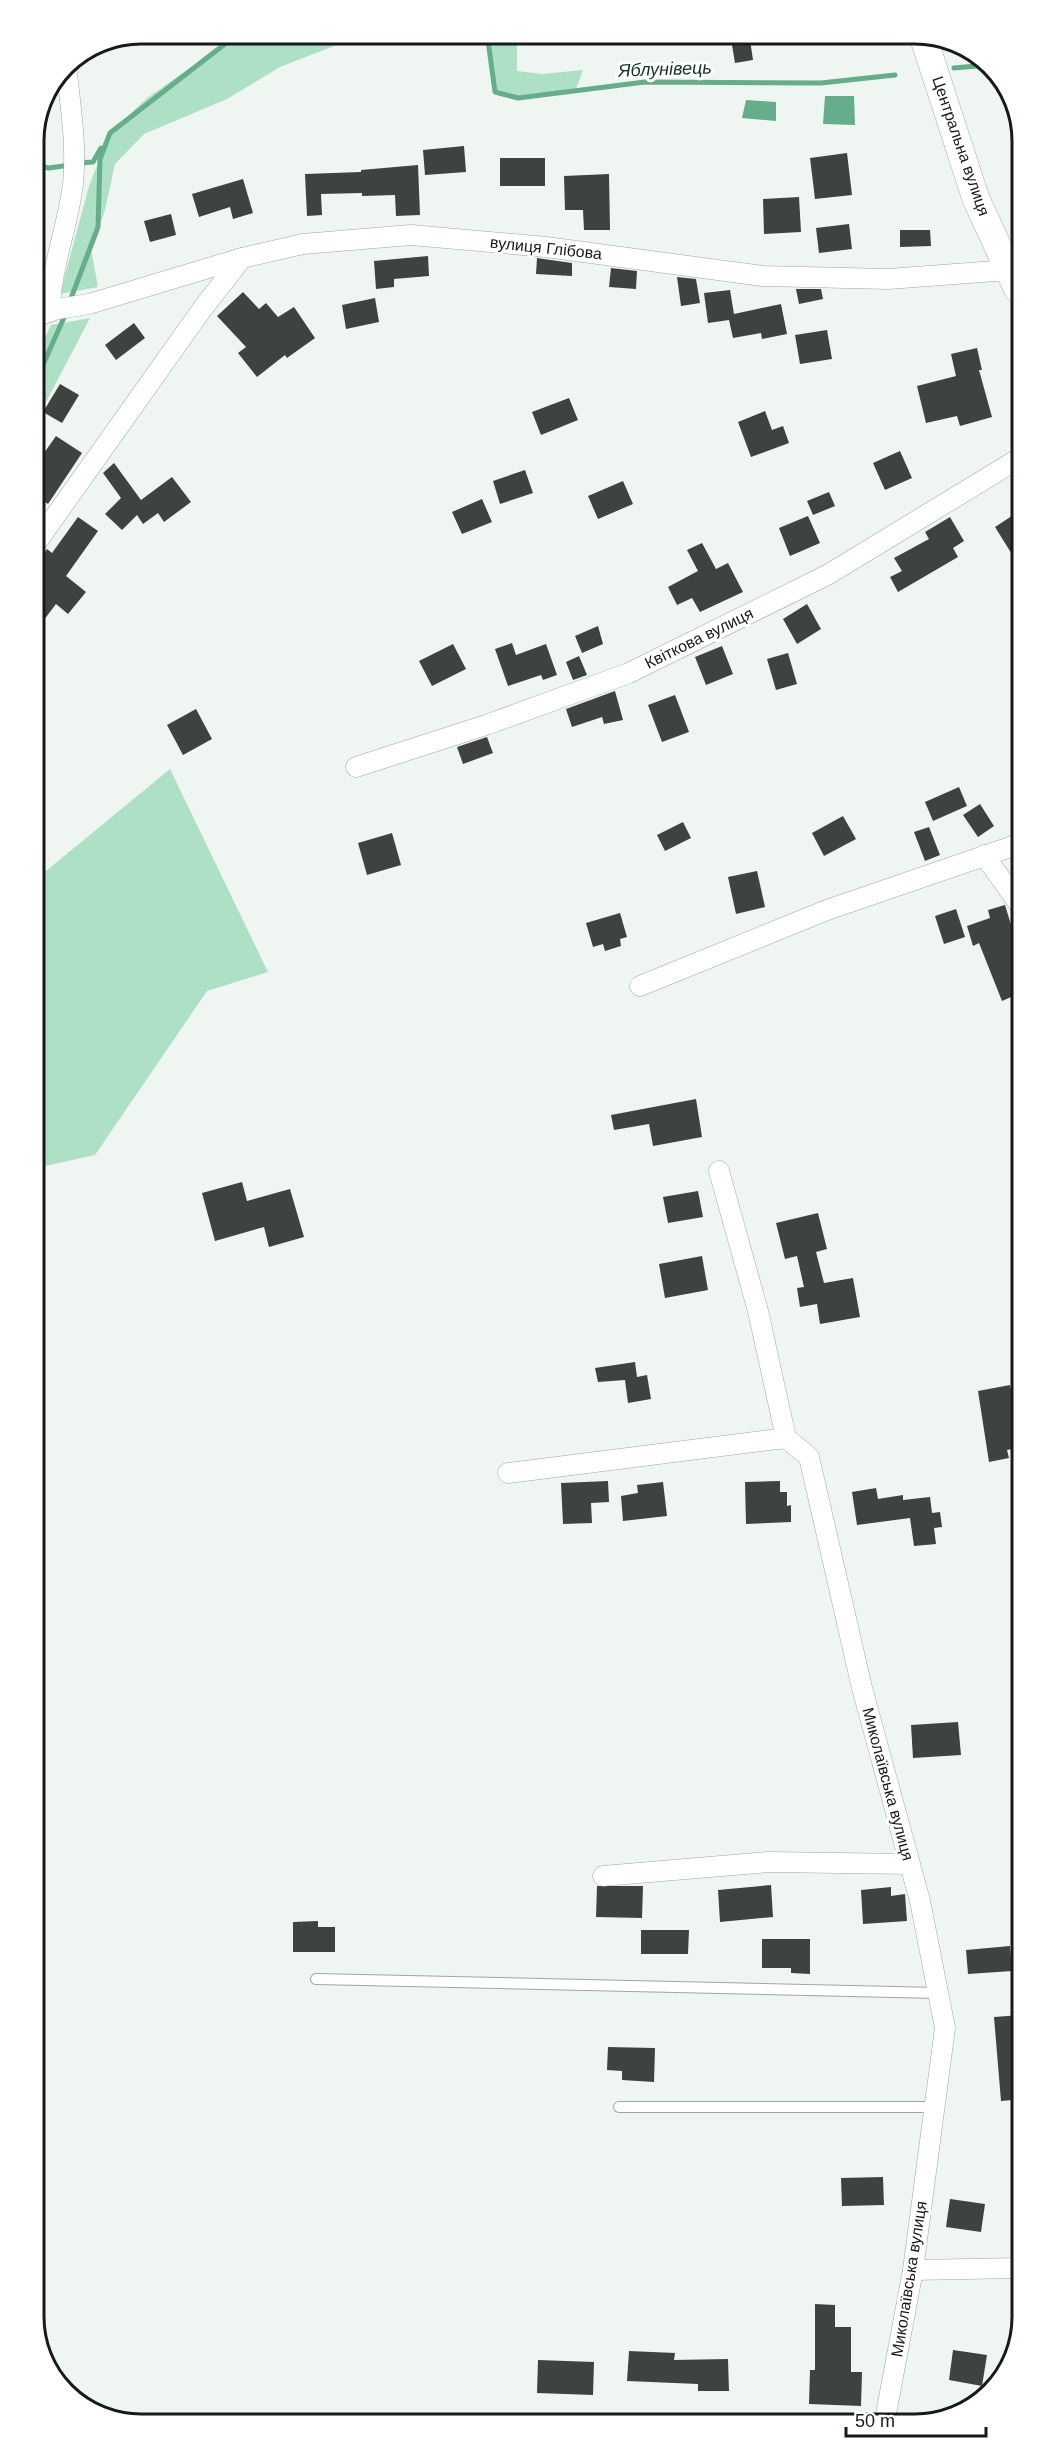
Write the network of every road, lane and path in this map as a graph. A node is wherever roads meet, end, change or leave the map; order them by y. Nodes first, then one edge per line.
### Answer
1 (926, 44) edge
2 (68, 78) edge
3 (242, 258) junction
4 (1012, 278) edge
5 (1012, 280) edge
6 (47, 313) edge
7 (1012, 463) edge
8 (44, 532) edge
9 (356, 767) dead end
10 (1012, 846) edge
11 (984, 855) junction
12 (1012, 894) edge
13 (639, 986) dead end
14 (719, 1171) dead end
15 (786, 1438) junction
16 (508, 1473) dead end
17 (910, 1864) junction
18 (603, 1876) dead end
19 (316, 1979) dead end
20 (939, 1993) junction
21 (619, 2107) dead end
22 (935, 2107) junction
23 (1012, 2268) edge
24 (913, 2270) junction
25 (886, 2414) edge

1 - 4 main road, Центральна вулиця
2 - 6 street
3 - 5 street, вулиця Глібова
3 - 6 street, вулиця Глібова
3 - 8 street
7 - 9 street, Квіткова вулиця
10 - 11 street
11 - 12 street
11 - 13 street
14 - 15 street
15 - 16 street
15 - 17 street, Миколаївська вулиця
17 - 18 street
17 - 20 street, Миколаївська вулиця
19 - 20 lane
20 - 22 street, Миколаївська вулиця
21 - 22 lane
22 - 24 street, Миколаївська вулиця
23 - 24 street
24 - 25 street, Миколаївська вулиця

